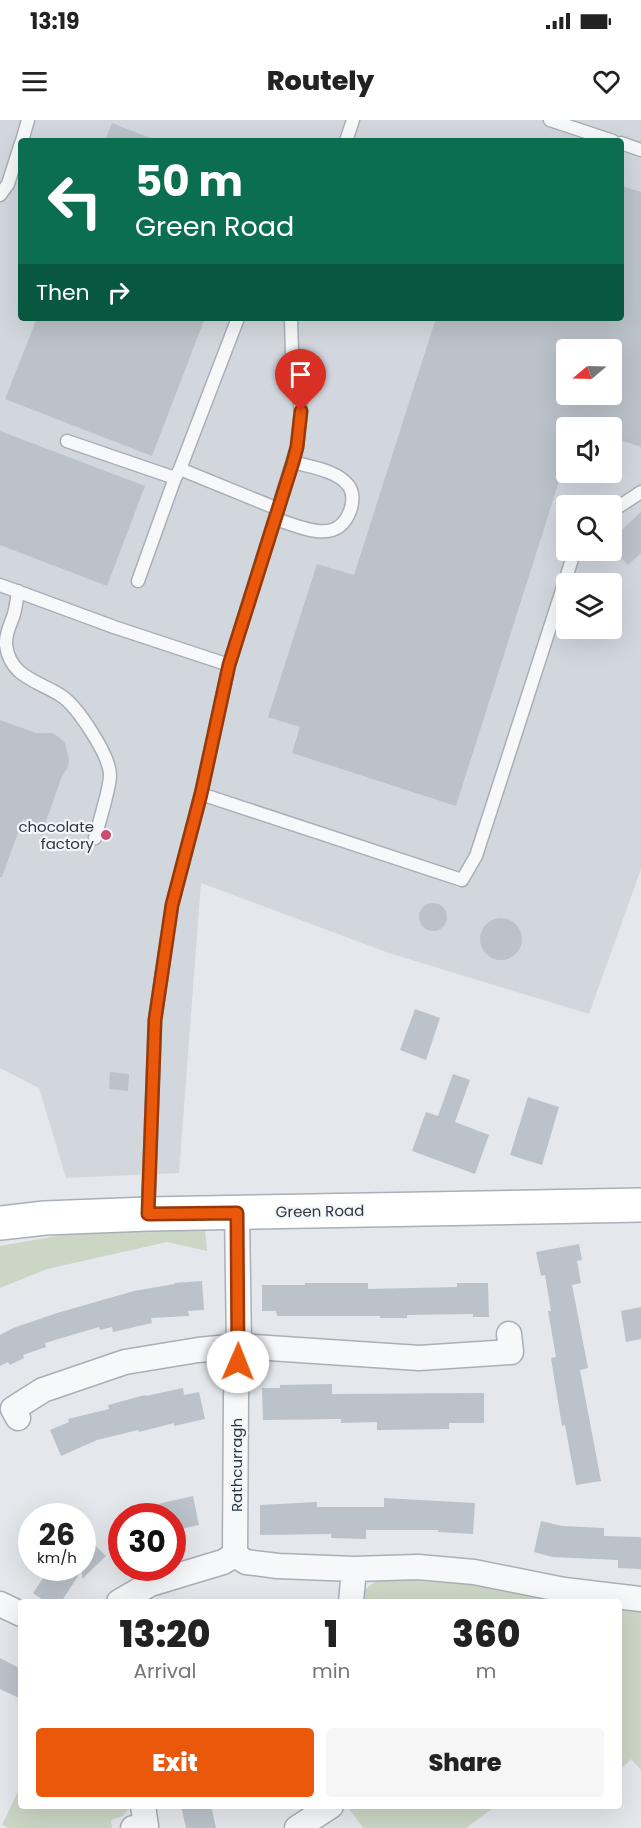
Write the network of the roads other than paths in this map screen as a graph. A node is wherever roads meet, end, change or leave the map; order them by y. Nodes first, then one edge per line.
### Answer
1 (28, 120) edge
2 (353, 120) edge
3 (550, 120) edge
4 (22, 138) edge
5 (347, 138) edge
6 (605, 138) edge
7 (624, 145) edge
8 (641, 150) edge
9 (18, 152) edge
10 (0, 195) edge
11 (237, 321) edge
12 (291, 321) edge
13 (67, 441) dead end
14 (293, 462) junction
15 (177, 474) junction
16 (641, 492) edge
17 (622, 504) edge
18 (276, 514) junction
19 (570, 561) edge
20 (138, 581) dead end
21 (0, 585) edge
22 (18, 591) junction
23 (229, 665) junction
24 (201, 794) junction
25 (95, 838) dead end
26 (641, 1205) edge
27 (237, 1213) junction
28 (148, 1214) junction
29 (0, 1223) edge
30 (239, 1346) junction
31 (511, 1351) dead end
32 (18, 1418) dead end
33 (235, 1555) junction
34 (354, 1569) junction
35 (124, 1599) edge
36 (351, 1599) edge
37 (641, 1599) edge
38 (0, 1604) edge
39 (18, 1613) edge
40 (143, 1809) edge
41 (326, 1809) edge
42 (133, 1828) edge
43 (297, 1828) edge

1 - 4 lane
2 - 5 lane
3 - 6 lane
7 - 8 lane
9 - 10 lane
11 - 15 lane
12 - 14 lane
13 - 15 lane
14 - 18 lane
14 - 18 lane
15 - 18 lane
15 - 20 lane
16 - 17 lane
18 - 23 lane
19 - 24 lane
21 - 22 lane
22 - 23 lane
22 - 25 lane
23 - 24 lane
24 - 28 lane
26 - 27 street, Green Road
27 - 28 street, Green Road
27 - 30 street, Rathcurragh
28 - 29 street, Green Road
30 - 31 street
30 - 32 street
30 - 33 street, Rathcurragh
33 - 34 street
33 - 35 street
34 - 36 street
34 - 37 street
38 - 39 street
40 - 42 street
41 - 43 street

